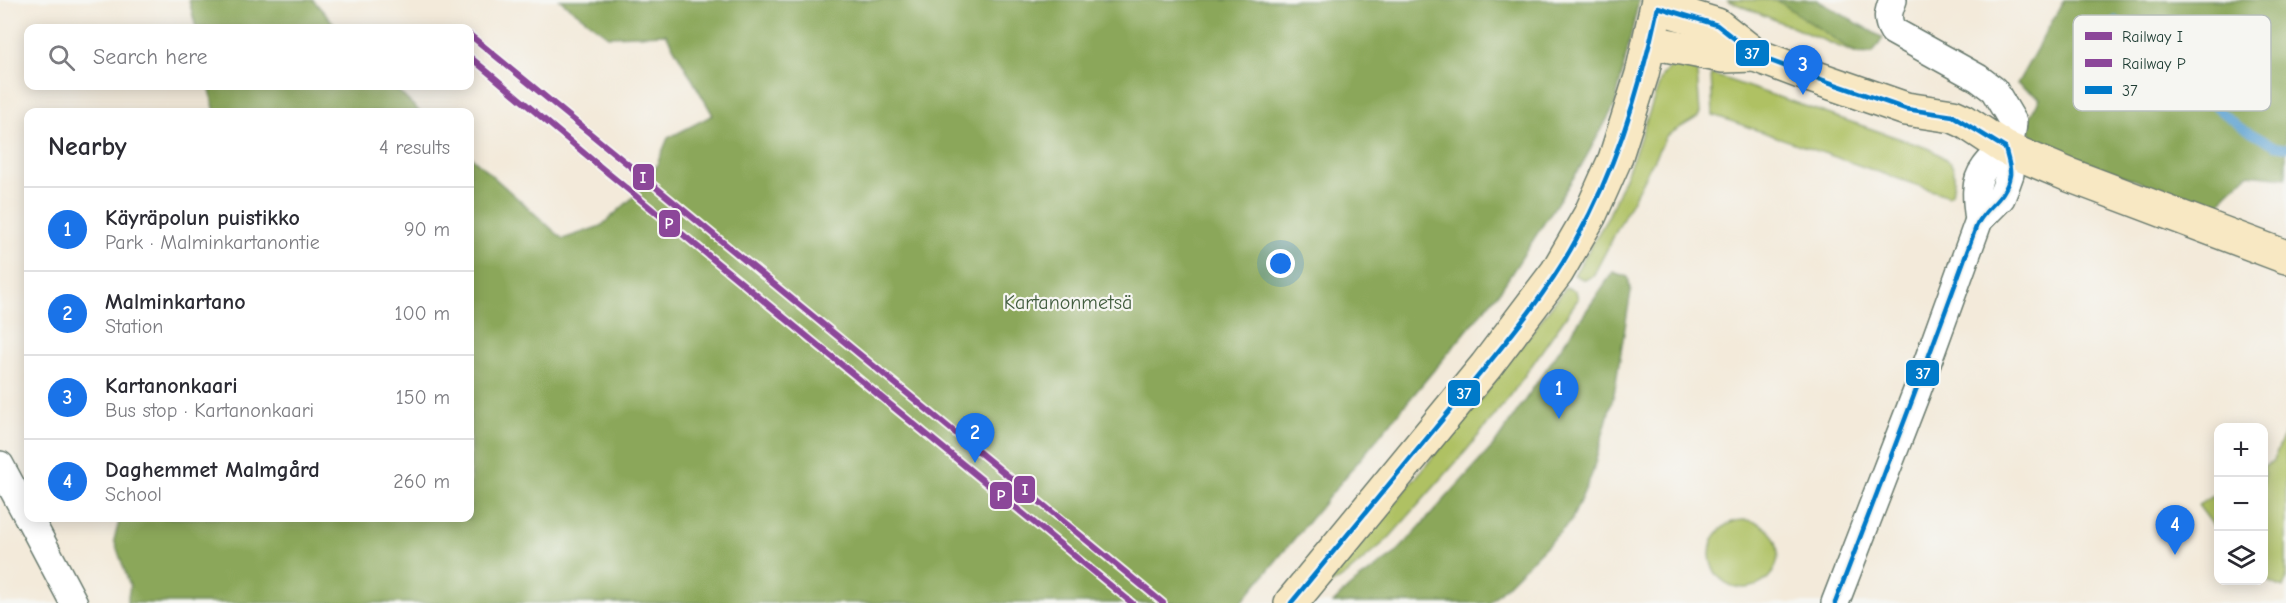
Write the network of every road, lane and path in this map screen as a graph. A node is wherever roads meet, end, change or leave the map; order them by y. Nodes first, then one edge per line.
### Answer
1 (1893, 0) edge
2 (1658, 4) edge
3 (1650, 42) junction
4 (1755, 55) junction
5 (2005, 148) junction
6 (2286, 257) edge
7 (0, 465) edge
8 (24, 508) edge
9 (32, 522) edge
10 (74, 603) edge
11 (1291, 603) edge
12 (1835, 603) edge

1 - 5 street
2 - 3 street
2 - 4 street
3 - 4 street
3 - 11 street
4 - 5 street
5 - 6 street
5 - 12 street
7 - 8 street
9 - 10 street

